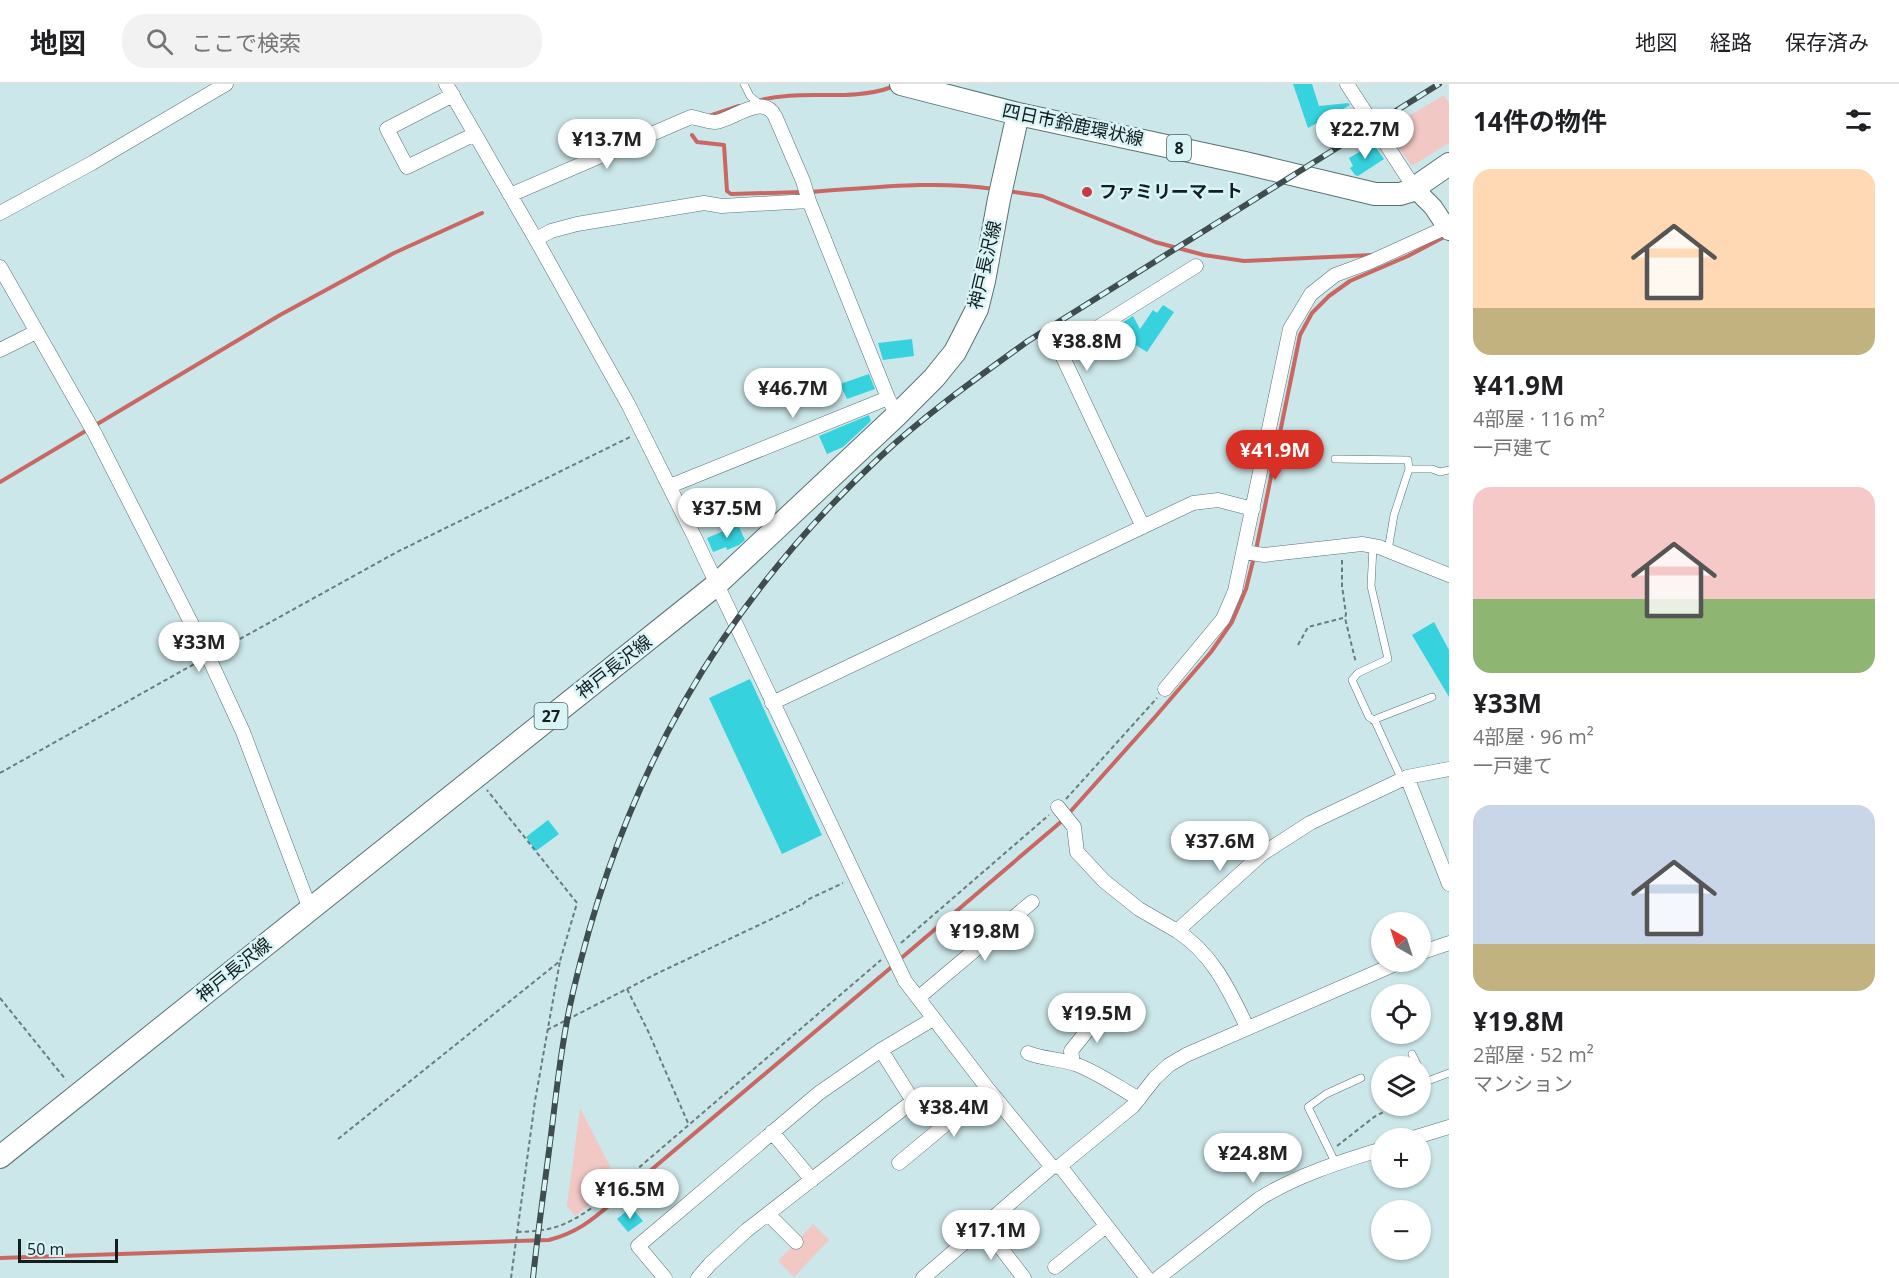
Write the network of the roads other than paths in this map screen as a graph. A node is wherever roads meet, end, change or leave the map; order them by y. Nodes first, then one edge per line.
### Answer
1 (226, 84) edge
2 (744, 84) edge
3 (901, 84) edge
4 (1347, 84) edge
5 (449, 89) edge
6 (763, 107) junction
7 (1018, 114) junction
8 (475, 134) junction
9 (1449, 164) edge
10 (1415, 189) junction
11 (510, 195) junction
12 (807, 195) junction
13 (0, 213) edge
14 (1448, 229) edge
15 (536, 238) junction
16 (1196, 266) dead end
17 (0, 267) edge
18 (6, 290) edge
19 (36, 332) junction
20 (0, 350) edge
21 (892, 407) junction
22 (1335, 459) dead end
23 (1409, 469) junction
24 (1449, 470) edge
25 (670, 486) junction
26 (1253, 509) junction
27 (1143, 527) junction
28 (1373, 547) junction
29 (1388, 550) junction
30 (1245, 552) junction
31 (1449, 575) edge
32 (716, 585) junction
33 (1165, 689) road end
34 (1432, 697) dead end
35 (772, 703) junction
36 (1373, 720) junction
37 (1449, 769) edge
38 (1405, 778) junction
39 (1058, 807) road end
40 (1449, 884) edge
41 (1032, 902) dead end
42 (310, 909) junction
43 (1177, 931) junction
44 (1449, 943) edge
45 (1431, 949) edge
46 (1376, 972) edge
47 (918, 998) junction
48 (1097, 1018) dead end
49 (933, 1019) junction
50 (1247, 1027) junction
51 (881, 1050) junction
52 (1028, 1053) dead end
53 (1072, 1063) junction
54 (1449, 1073) edge
55 (1361, 1078) dead end
56 (1431, 1080) edge
57 (988, 1089) junction
58 (1139, 1099) junction
59 (1449, 1127) edge
60 (772, 1132) junction
61 (1431, 1132) edge
62 (1371, 1153) edge
63 (0, 1156) edge
64 (899, 1163) dead end
65 (1336, 1164) junction
66 (1056, 1166) junction
67 (812, 1180) junction
68 (768, 1214) junction
69 (984, 1226) junction
70 (1106, 1226) junction
71 (796, 1242) dead end
72 (1055, 1267) dead end
73 (927, 1276) edge
74 (665, 1278) edge
75 (698, 1278) edge
76 (1024, 1278) edge
77 (1146, 1278) edge
78 (1158, 1278) edge

1 - 13 street
2 - 6 lane
3 - 7 main road, 四日市鈴鹿環状線 / 8
4 - 10 street
5 - 8 street
5 - 8 street
6 - 11 street
6 - 12 street
7 - 10 main road, 四日市鈴鹿環状線 / 8
7 - 21 main road, 神戸長沢線 / 27
8 - 11 street
9 - 10 main road, 四日市鈴鹿環状線 / 8
10 - 14 street
11 - 15 street
12 - 15 street
12 - 21 street
14 - 26 street
15 - 25 street
16 - 27 street
17 - 18 street
18 - 19 street
19 - 20 street
19 - 42 street
21 - 25 street
21 - 32 main road, 神戸長沢線 / 27
22 - 23 lane
23 - 24 lane
23 - 29 lane
25 - 32 street
26 - 27 street
26 - 30 street
27 - 35 street
28 - 29 street
28 - 30 street
28 - 36 lane
29 - 31 street
30 - 33 street
32 - 35 street
32 - 42 main road, 神戸長沢線 / 27
34 - 36 lane
35 - 47 street
36 - 38 lane
37 - 38 street
38 - 40 street
38 - 43 street
39 - 43 street
41 - 47 street
42 - 63 main road, 神戸長沢線 / 27
43 - 50 street
44 - 45 street
46 - 50 street
47 - 49 street
48 - 53 street
49 - 51 street
49 - 57 street
50 - 58 street
51 - 60 street
51 - 67 street
52 - 53 street
53 - 58 street
54 - 56 lane
55 - 65 lane
57 - 64 street
57 - 66 street
58 - 66 street
59 - 61 street
60 - 67 street
60 - 74 street
62 - 65 street
65 - 78 street
66 - 69 street
66 - 70 street
67 - 68 street
68 - 71 street
68 - 75 street
69 - 73 street
69 - 76 street
70 - 72 street
70 - 77 street

